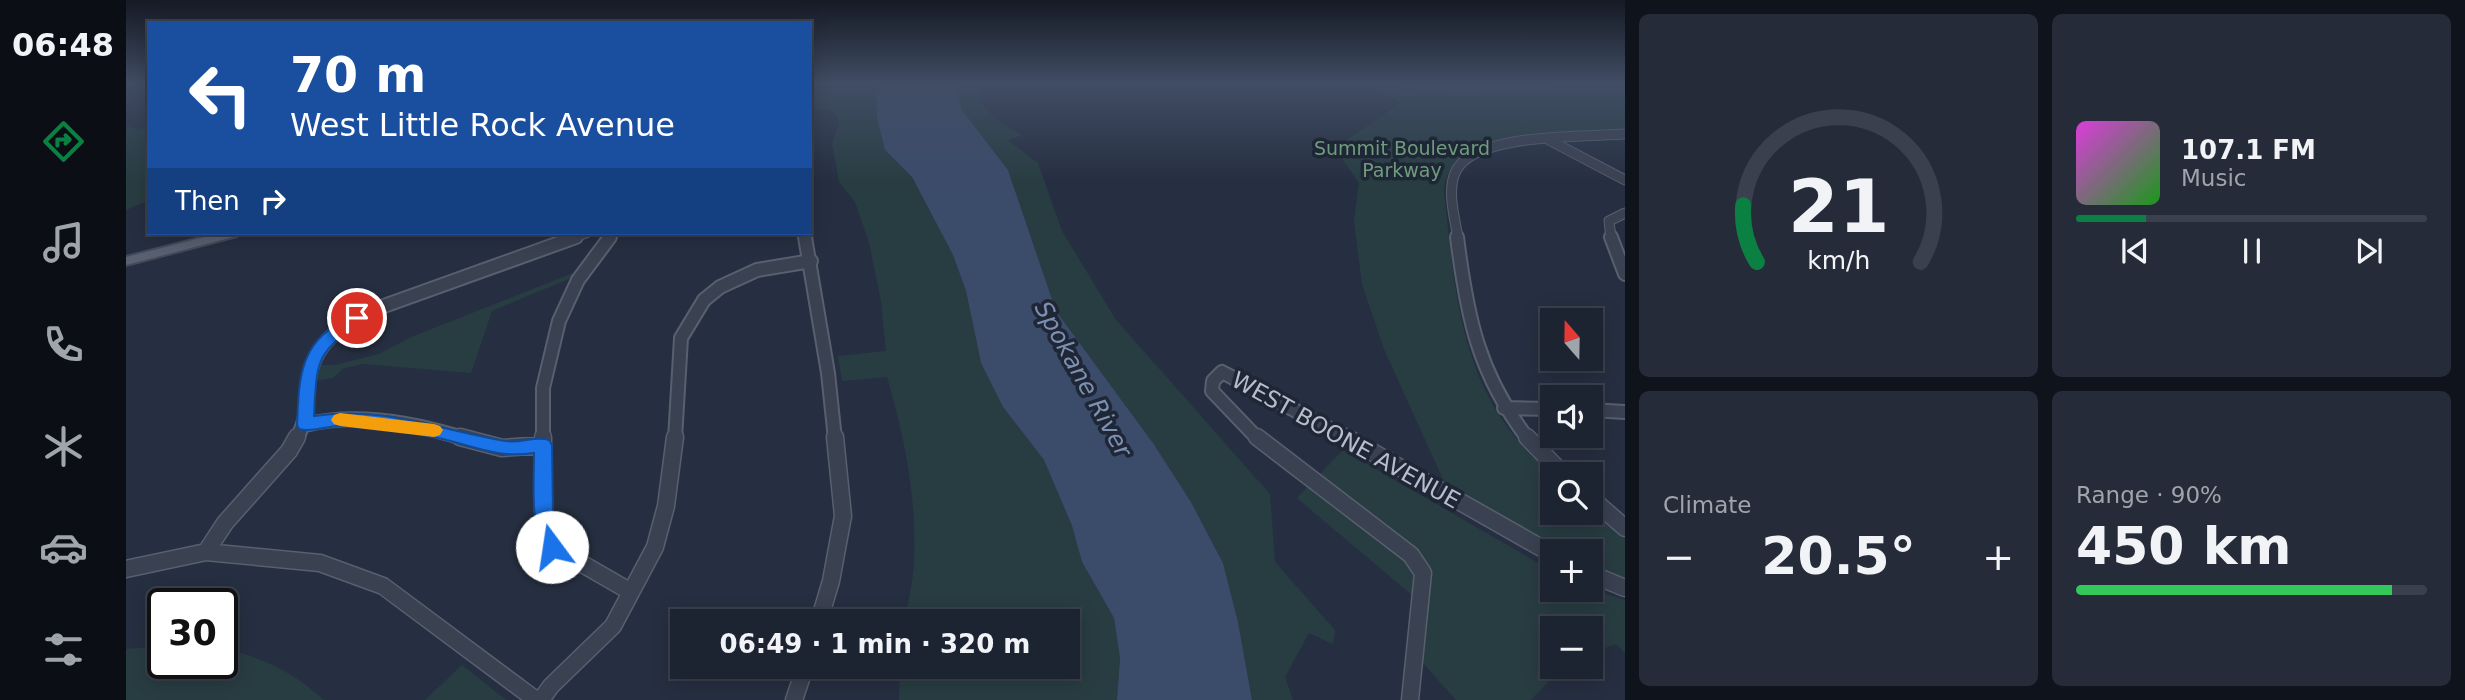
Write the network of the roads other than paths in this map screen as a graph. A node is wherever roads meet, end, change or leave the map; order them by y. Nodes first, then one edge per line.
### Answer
1 (1625, 134) edge
2 (1548, 140) junction
3 (1625, 180) edge
4 (1625, 213) edge
5 (1609, 221) joint
6 (225, 235) edge
7 (580, 235) edge
8 (612, 235) edge
9 (804, 235) edge
10 (126, 261) edge
11 (811, 261) junction
12 (1625, 273) edge
13 (1504, 408) junction
14 (1540, 409) edge
15 (1603, 411) edge
16 (1625, 412) edge
17 (305, 425) junction
18 (543, 445) junction
19 (1551, 462) edge
20 (1603, 509) edge
21 (1625, 528) edge
22 (1540, 547) edge
23 (206, 552) junction
24 (126, 569) edge
25 (1603, 579) edge
26 (1625, 588) edge
27 (631, 592) junction
28 (823, 609) edge
29 (801, 679) edge
30 (538, 700) edge
31 (793, 700) edge
32 (1410, 700) edge

1 - 2 street
2 - 3 street
2 - 13 street
4 - 5 street
5 - 12 street
6 - 10 main road
7 - 17 street
8 - 18 street
9 - 11 street
11 - 27 street
11 - 28 street
13 - 14 street
13 - 19 street
15 - 16 street
17 - 18 street
17 - 23 street
18 - 27 street
20 - 21 street
22 - 32 street, WEST BOONE AVENUE
23 - 24 street
23 - 30 street
25 - 26 street
27 - 30 street
29 - 31 street

